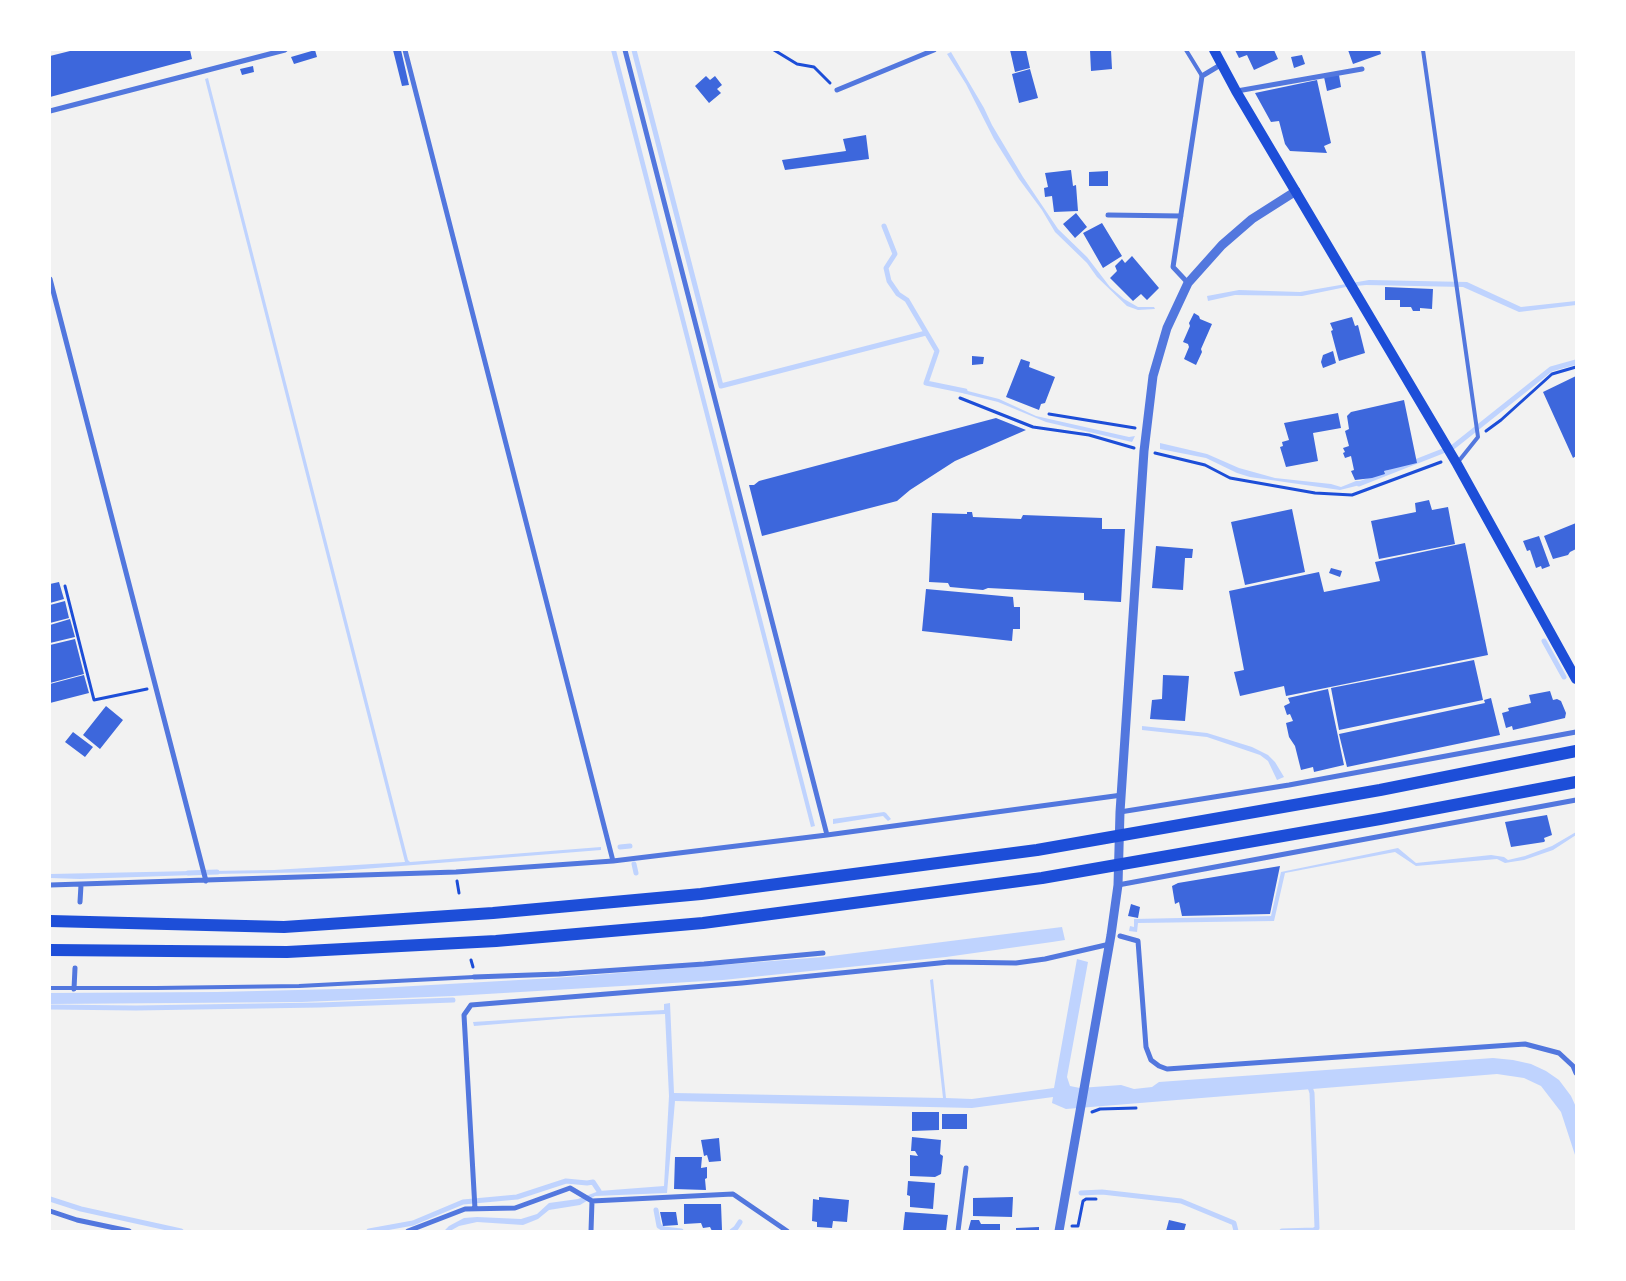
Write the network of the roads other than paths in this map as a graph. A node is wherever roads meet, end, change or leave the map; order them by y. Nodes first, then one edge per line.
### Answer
1 (285, 50) edge
2 (405, 50) edge
3 (626, 50) edge
4 (934, 50) edge
5 (1186, 50) edge
6 (1214, 50) edge
7 (1423, 50) edge
8 (1222, 64) junction
9 (1362, 69) dead end
10 (1202, 76) junction
11 (837, 90) road end
12 (1236, 91) junction
13 (50, 111) edge
14 (1296, 191) junction
15 (1108, 215) dead end
16 (1180, 216) junction
17 (50, 279) edge
18 (1188, 283) junction
19 (1455, 461) junction
20 (1576, 679) edge
21 (1576, 732) edge
22 (1576, 751) edge
23 (1576, 782) edge
24 (1122, 795) junction
25 (1576, 800) edge
26 (1120, 812) junction
27 (826, 835) junction
28 (613, 861) junction
29 (206, 881) junction
30 (50, 885) edge
31 (81, 885) junction
32 (1118, 885) junction
33 (80, 902) dead end
34 (50, 921) edge
35 (1120, 936) dead end
36 (1110, 944) junction
37 (50, 950) edge
38 (822, 953) dead end
39 (75, 968) dead end
40 (474, 977) joint
41 (50, 988) edge
42 (74, 989) junction
43 (1576, 1074) edge
44 (966, 1168) dead end
45 (592, 1202) junction
46 (475, 1209) junction
47 (50, 1210) edge
48 (129, 1231) edge
49 (408, 1231) edge
50 (591, 1231) edge
51 (787, 1231) edge
52 (958, 1231) edge
53 (1058, 1231) edge

1 - 13 street
2 - 28 street
3 - 27 street
4 - 11 street
5 - 10 lane
6 - 8 main road
7 - 19 lane
8 - 10 street
8 - 12 main road
9 - 12 street
10 - 16 street
12 - 14 main road
14 - 18 street
14 - 19 main road
15 - 16 street
16 - 18 street
17 - 29 street
18 - 24 street
19 - 20 main road
21 - 26 street
22 - 34 highway
23 - 37 highway
24 - 26 street
24 - 27 street
25 - 32 street
26 - 32 street
27 - 28 street
28 - 29 street
29 - 31 street
30 - 31 street
31 - 33 street
32 - 36 street
35 - 43 street
36 - 46 street
36 - 53 street
38 - 40 street
39 - 42 street
40 - 42 lane
41 - 42 lane
44 - 52 street
45 - 46 street
45 - 50 street
45 - 51 street
46 - 49 street
47 - 48 street

